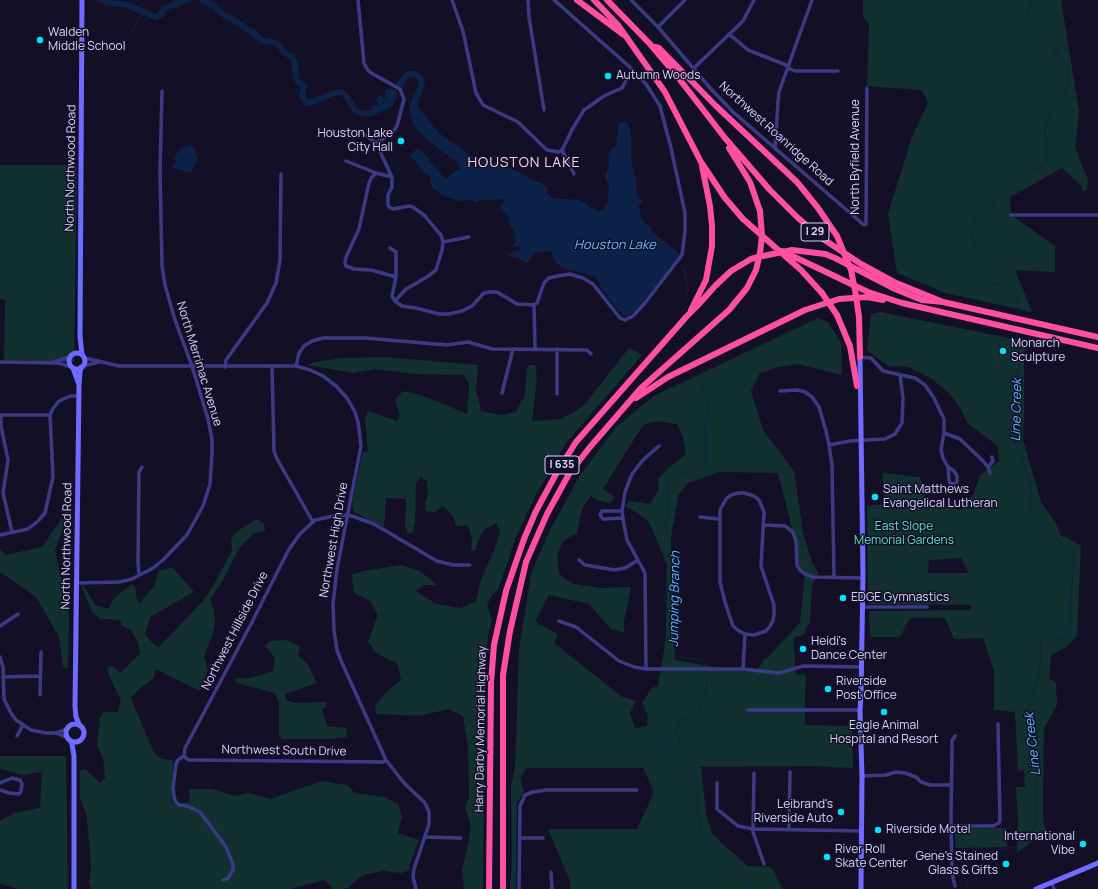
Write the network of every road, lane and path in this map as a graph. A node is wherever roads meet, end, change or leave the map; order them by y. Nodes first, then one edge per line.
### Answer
1 (82, 0) edge
2 (358, 0) edge
3 (452, 0) edge
4 (528, 0) edge
5 (554, 0) edge
6 (577, 0) edge
7 (594, 0) edge
8 (607, 0) edge
9 (631, 0) edge
10 (684, 0) edge
11 (754, 0) edge
12 (812, 0) edge
13 (658, 26) junction
14 (729, 34) junction
15 (627, 37) junction
16 (650, 44) junction
17 (694, 68) junction
18 (788, 68) junction
19 (632, 69) junction
20 (838, 71) dead end
21 (867, 88) dead end
22 (162, 91) dead end
23 (544, 110) dead end
24 (715, 124) junction
25 (362, 132) dead end
26 (376, 143) junction
27 (775, 149) junction
28 (562, 150) junction
29 (346, 161) dead end
30 (701, 162) junction
31 (376, 173) junction
32 (281, 174) dead end
33 (574, 174) dead end
34 (392, 177) junction
35 (1011, 215) dead end
36 (1098, 215) edge
37 (864, 225) joint
38 (469, 237) dead end
39 (443, 242) junction
40 (390, 248) dead end
41 (776, 248) junction
42 (396, 276) junction
43 (395, 302) junction
44 (943, 302) junction
45 (902, 303) junction
46 (534, 305) junction
47 (687, 316) junction
48 (80, 336) junction
49 (1098, 337) edge
50 (1098, 348) edge
51 (513, 349) junction
52 (534, 349) junction
53 (557, 349) junction
54 (591, 354) dead end
55 (71, 355) junction
56 (83, 356) junction
57 (860, 357) junction
58 (0, 362) edge
59 (99, 362) junction
60 (51, 363) junction
61 (192, 366) junction
62 (296, 366) junction
63 (72, 367) junction
64 (82, 367) junction
65 (225, 367) junction
66 (272, 367) junction
67 (900, 375) junction
68 (79, 386) junction
69 (857, 386) joint
70 (780, 391) dead end
71 (502, 393) dead end
72 (557, 394) dead end
73 (79, 396) junction
74 (628, 403) junction
75 (860, 414) junction
76 (1, 415) edge
77 (50, 415) junction
78 (944, 433) junction
79 (861, 442) junction
80 (829, 445) junction
81 (659, 446) dead end
82 (992, 457) dead end
83 (142, 467) dead end
84 (948, 467) dead end
85 (988, 467) junction
86 (990, 473) dead end
87 (2, 484) edge
88 (622, 511) junction
89 (348, 516) junction
90 (700, 517) dead end
91 (623, 518) junction
92 (719, 519) junction
93 (313, 522) junction
94 (764, 524) junction
95 (12, 532) junction
96 (0, 535) edge
97 (579, 560) dead end
98 (638, 560) junction
99 (470, 565) dead end
100 (140, 575) junction
101 (834, 578) junction
102 (863, 578) junction
103 (77, 583) junction
104 (862, 607) junction
105 (926, 607) dead end
106 (18, 614) dead end
107 (559, 621) dead end
108 (0, 626) edge
109 (745, 634) junction
110 (41, 652) dead end
111 (0, 657) edge
112 (862, 667) junction
113 (743, 669) junction
114 (646, 670) junction
115 (40, 676) junction
116 (3, 677) junction
117 (40, 695) dead end
118 (75, 706) junction
119 (748, 710) dead end
120 (860, 710) junction
121 (998, 724) dead end
122 (23, 725) junction
123 (80, 726) junction
124 (68, 728) junction
125 (56, 733) junction
126 (17, 736) dead end
127 (955, 736) dead end
128 (68, 738) junction
129 (78, 741) junction
130 (74, 756) junction
131 (184, 756) junction
132 (386, 760) junction
133 (790, 772) dead end
134 (754, 773) dead end
135 (862, 776) junction
136 (0, 783) edge
137 (716, 783) dead end
138 (952, 785) junction
139 (0, 790) edge
140 (637, 790) dead end
141 (952, 826) junction
142 (752, 829) junction
143 (789, 830) junction
144 (861, 831) junction
145 (425, 837) junction
146 (461, 838) dead end
147 (520, 838) junction
148 (543, 838) dead end
149 (764, 864) dead end
150 (1098, 864) edge
151 (551, 872) dead end
152 (224, 880) dead end
153 (1052, 882) junction
154 (955, 886) dead end
155 (74, 889) edge
156 (416, 889) edge
157 (489, 889) edge
158 (503, 889) edge
159 (519, 889) edge
160 (552, 889) edge
161 (861, 889) edge
162 (1036, 889) edge
163 (1054, 889) edge

1 - 48 street, North Northwood Road
2 - 26 street
3 - 28 street
4 - 23 street
5 - 19 street
6 - 15 highway
7 - 15 highway, I 29
8 - 16 highway, I 29
9 - 13 street, Northwest Roanridge Road
10 - 13 street
11 - 14 street
12 - 18 street
13 - 17 street, Northwest Roanridge Road
14 - 17 street
14 - 18 street
15 - 30 highway, I 29
16 - 24 highway, I 29
16 - 57 highway, bridge
17 - 27 street, Northwest Roanridge Road
18 - 20 street
18 - 27 street
19 - 28 street
19 - 46 street
21 - 37 street, North Byfield Avenue
22 - 61 street, North Merrimac Avenue
24 - 44 highway, I 29
24 - 74 highway, bridge
25 - 26 street
26 - 34 street
27 - 37 street, Northwest Roanridge Road
28 - 33 street
29 - 31 street
30 - 41 highway, I 29
30 - 47 highway
31 - 34 street
31 - 42 street
32 - 65 street
34 - 39 street
35 - 36 street
38 - 39 street
39 - 43 street
40 - 42 street
41 - 45 highway, I 29
41 - 69 highway, bridge
42 - 43 street
43 - 46 street
44 - 47 highway, bridge
44 - 49 highway, I 29
45 - 50 highway, I 29
45 - 74 highway
46 - 52 street
47 - 157 highway, Harry Darby Memorial Highway / I 635
48 - 55 street, North Northwood Road
48 - 56 street, North Northwood Road
51 - 52 street
51 - 62 street
51 - 71 street
52 - 53 street
53 - 54 street
53 - 72 street
55 - 56 street
55 - 60 street
55 - 63 street
56 - 59 street
56 - 64 street
57 - 67 street
57 - 75 street
58 - 60 street
59 - 61 street
59 - 64 street
60 - 63 street
61 - 65 street
61 - 100 street, North Merrimac Avenue
62 - 66 street
62 - 89 street, Northwest High Drive
63 - 64 street
63 - 68 street, North Northwood Road
64 - 68 street, North Northwood Road
65 - 66 street
66 - 93 street
67 - 78 street
67 - 79 street
68 - 73 street, North Northwood Road
69 - 75 street
70 - 80 street
73 - 77 street
73 - 103 street, North Northwood Road
74 - 158 highway, Harry Darby Memorial Highway / I 635
75 - 79 street
76 - 77 street
76 - 87 street
77 - 95 street
78 - 84 street
78 - 85 street
79 - 80 street
79 - 102 street
80 - 101 street
81 - 88 street
82 - 85 street
83 - 100 street
85 - 86 street
87 - 95 street
88 - 91 street
88 - 91 street
89 - 93 street
89 - 99 street
89 - 132 street, Northwest High Drive
90 - 92 street
91 - 98 street
92 - 94 street
92 - 109 street
93 - 131 street, Northwest Hillside Drive
94 - 101 street
94 - 109 street
95 - 96 street
97 - 98 street
98 - 114 street
100 - 103 street, North Merrimac Avenue
101 - 102 street
102 - 104 street
103 - 118 street, North Northwood Road
104 - 105 street
104 - 112 street
106 - 108 street
107 - 114 street
109 - 113 street
110 - 115 street
111 - 116 street
112 - 113 street
112 - 120 street
113 - 114 street
115 - 116 street
115 - 117 street
116 - 122 street
118 - 123 street, North Northwood Road
118 - 124 street, North Northwood Road
119 - 120 street
120 - 135 street
121 - 141 street
122 - 125 street
122 - 126 street
123 - 124 street
123 - 129 street
124 - 125 street
124 - 128 street
125 - 128 street
127 - 138 street
128 - 129 street
128 - 130 street
129 - 130 street
130 - 155 street
131 - 132 street, Northwest South Drive
131 - 152 street, Northwest Hillside Drive
132 - 145 street, Northwest High Drive
133 - 143 street
134 - 142 street
135 - 138 street
135 - 144 street
136 - 139 street
137 - 142 street
138 - 141 street
140 - 147 street
141 - 154 street
142 - 143 street
142 - 149 street
143 - 144 street
144 - 161 street
145 - 146 street
145 - 156 street, Northwest High Drive
147 - 148 street
147 - 159 street
150 - 153 street
151 - 160 street
153 - 162 street
153 - 163 street

